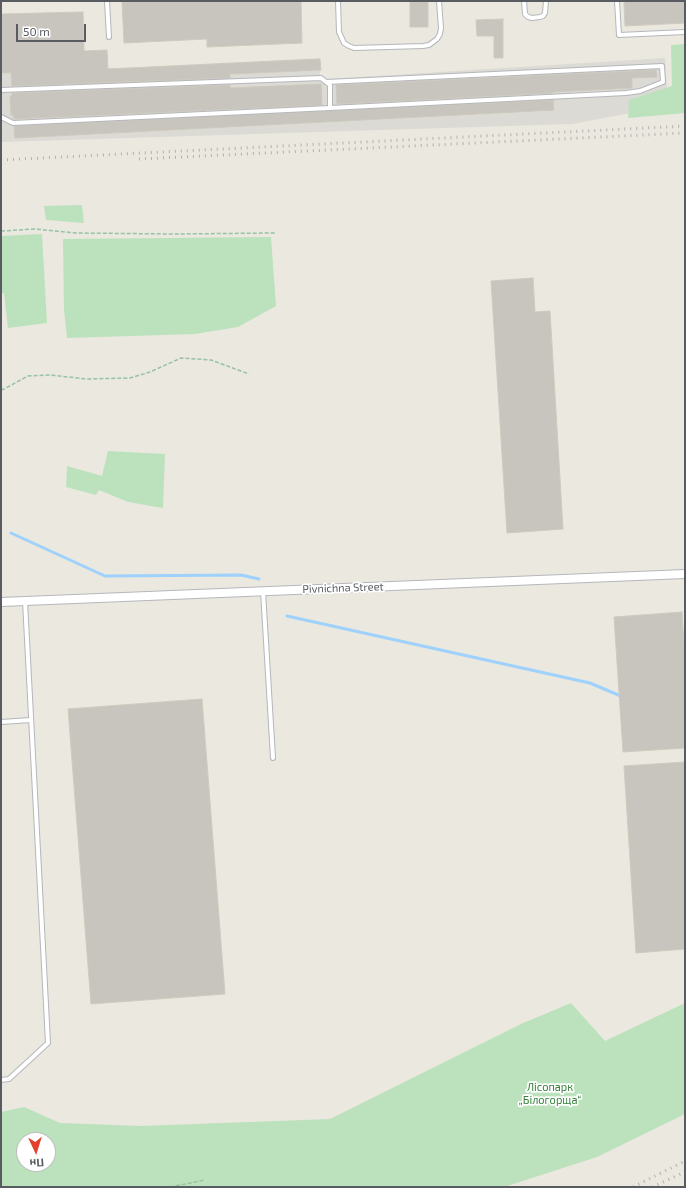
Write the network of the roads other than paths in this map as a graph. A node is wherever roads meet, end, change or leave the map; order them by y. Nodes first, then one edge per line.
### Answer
1 (107, 1) edge
2 (338, 1) edge
3 (439, 1) edge
4 (524, 1) edge
5 (546, 1) edge
6 (617, 1) edge
7 (685, 32) edge
8 (109, 37) dead end
9 (326, 82) junction
10 (1, 90) edge
11 (330, 108) junction
12 (1, 117) edge
13 (685, 574) edge
14 (262, 591) junction
15 (25, 601) junction
16 (1, 602) edge
17 (32, 720) junction
18 (1, 722) edge
19 (273, 758) dead end
20 (1, 1080) edge

1 - 8 lane
2 - 3 lane
4 - 5 lane
6 - 7 lane
9 - 10 lane
9 - 11 lane
9 - 11 lane
11 - 12 lane
13 - 14 street, Pivnichna Street
14 - 15 street, Pivnichna Street
14 - 19 lane
15 - 16 street, Pivnichna Street
15 - 17 lane
17 - 18 lane
17 - 20 lane

